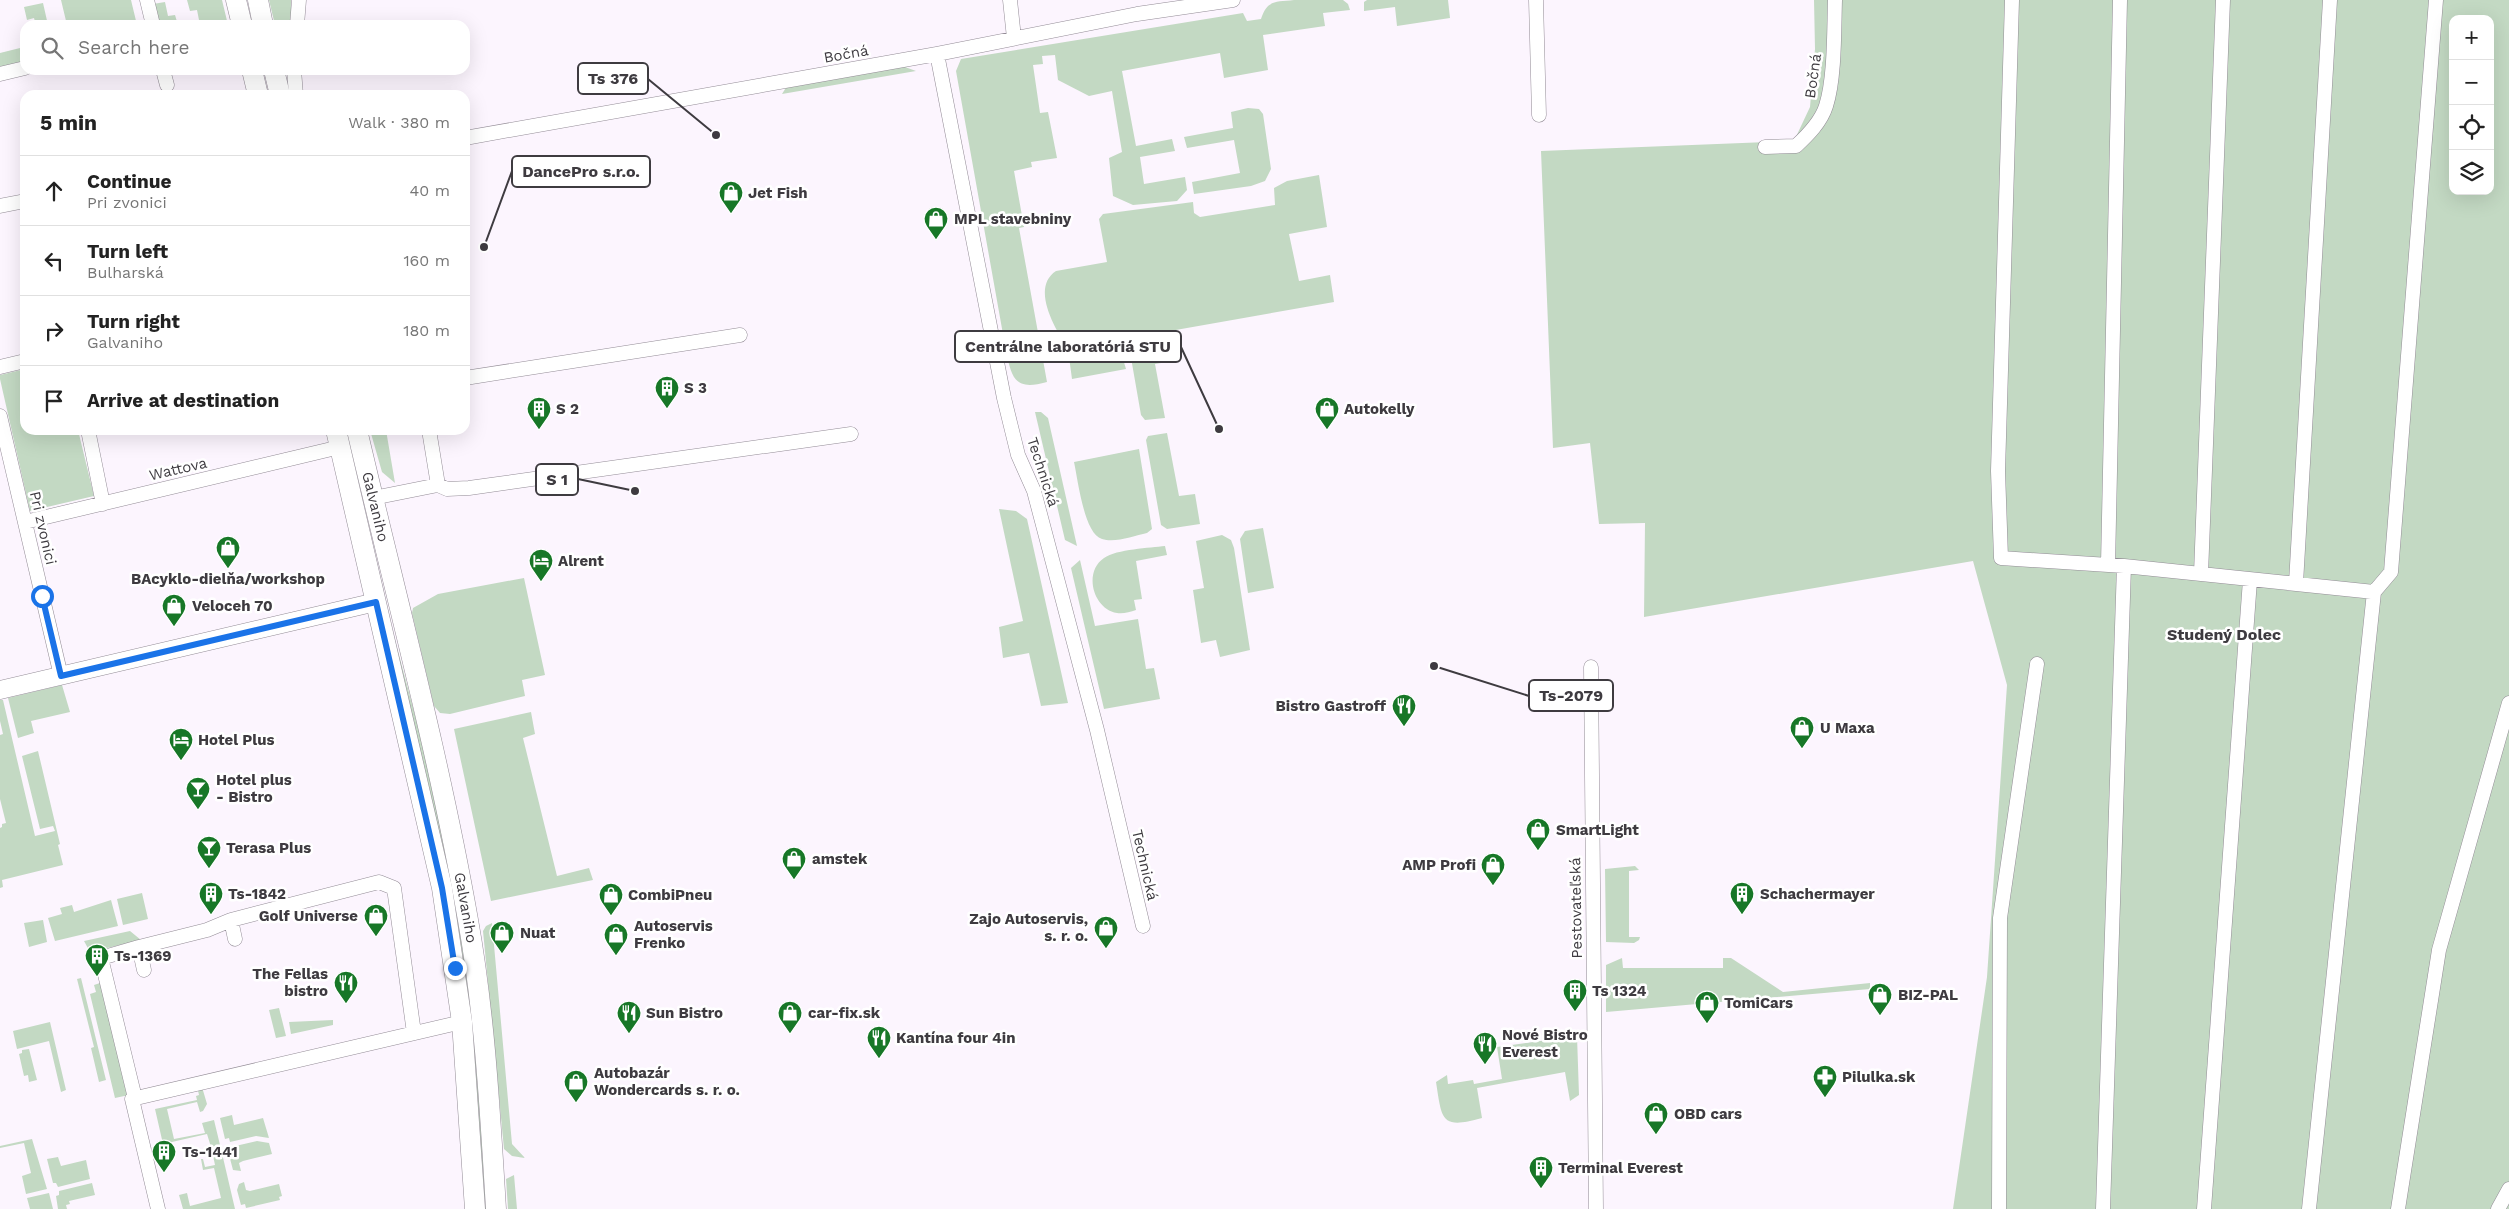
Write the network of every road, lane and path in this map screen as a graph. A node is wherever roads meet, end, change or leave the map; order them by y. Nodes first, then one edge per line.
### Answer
1 (147, 0) edge
2 (236, 0) edge
3 (258, 0) edge
4 (298, 0) edge
5 (1010, 0) edge
6 (1233, 0) edge
7 (1536, 0) edge
8 (1835, 0) edge
9 (2012, 0) edge
10 (2120, 0) edge
11 (2223, 0) edge
12 (2330, 0) edge
13 (2436, 0) edge
14 (152, 20) edge
15 (241, 20) edge
16 (263, 20) edge
17 (297, 20) edge
18 (1014, 38) junction
19 (937, 54) junction
20 (20, 69) edge
21 (0, 74) edge
22 (164, 75) edge
23 (253, 75) edge
24 (275, 75) edge
25 (294, 75) edge
26 (167, 85) dead end
27 (257, 90) edge
28 (279, 90) edge
29 (296, 90) edge
30 (1539, 115) dead end
31 (470, 137) edge
32 (1765, 147) dead end
33 (20, 202) edge
34 (0, 206) edge
35 (740, 335) dead end
36 (20, 362) edge
37 (0, 367) edge
38 (470, 377) edge
39 (0, 416) edge
40 (850, 434) dead end
41 (89, 435) edge
42 (358, 435) edge
43 (431, 435) edge
44 (338, 438) edge
45 (3, 446) edge
46 (438, 485) junction
47 (373, 498) junction
48 (104, 504) junction
49 (25, 522) junction
50 (2108, 565) junction
51 (2124, 566) junction
52 (2201, 574) junction
53 (2250, 580) junction
54 (2296, 584) junction
55 (2374, 592) junction
56 (376, 602) junction
57 (401, 612) junction
58 (2037, 664) dead end
59 (1591, 667) dead end
60 (61, 676) junction
61 (0, 690) edge
62 (2509, 703) edge
63 (231, 920) junction
64 (1143, 926) dead end
65 (235, 939) dead end
66 (139, 947) junction
67 (144, 970) dead end
68 (462, 1022) junction
69 (414, 1033) junction
70 (134, 1098) junction
71 (2509, 1189) edge
72 (158, 1209) edge
73 (475, 1209) edge
74 (496, 1209) edge
75 (1596, 1209) edge
76 (1999, 1209) edge
77 (2103, 1209) edge
78 (2204, 1209) edge
79 (2310, 1209) edge
80 (2398, 1209) edge
81 (2498, 1209) edge

1 - 14 street
2 - 15 main road
3 - 16 main road
4 - 17 street
5 - 18 street
6 - 18 street, Bočná
7 - 30 street
8 - 32 street, Bočná
9 - 50 street
10 - 50 street
11 - 52 street
12 - 54 street
13 - 55 street
18 - 19 street, Bočná
19 - 31 street, Bočná
19 - 64 street, Technická
20 - 21 street
22 - 26 street
23 - 27 main road
24 - 28 main road
25 - 29 street
33 - 34 street
35 - 38 street
36 - 37 street
39 - 45 street, Pri zvonici
40 - 46 street
41 - 48 street
42 - 47 main road, Galvaniho
43 - 46 street
44 - 48 street, Wattova
44 - 56 main road, Galvaniho
45 - 49 street, Pri zvonici
46 - 47 street
47 - 57 main road, Galvaniho
48 - 49 street, Wattova
49 - 60 street, Pri zvonici
50 - 51 street
51 - 52 street
51 - 77 street
52 - 53 street
53 - 54 street
53 - 78 street
54 - 55 street
55 - 79 street
56 - 57 main road
56 - 60 street
56 - 68 main road, Galvaniho
57 - 74 main road, Galvaniho
58 - 76 street
59 - 75 street, Pestovateľská
60 - 61 street
62 - 80 street
63 - 65 street
63 - 66 street
63 - 69 street
66 - 67 street
66 - 70 street
68 - 69 street
68 - 73 main road, Galvaniho
69 - 70 street
70 - 72 street
71 - 81 street

